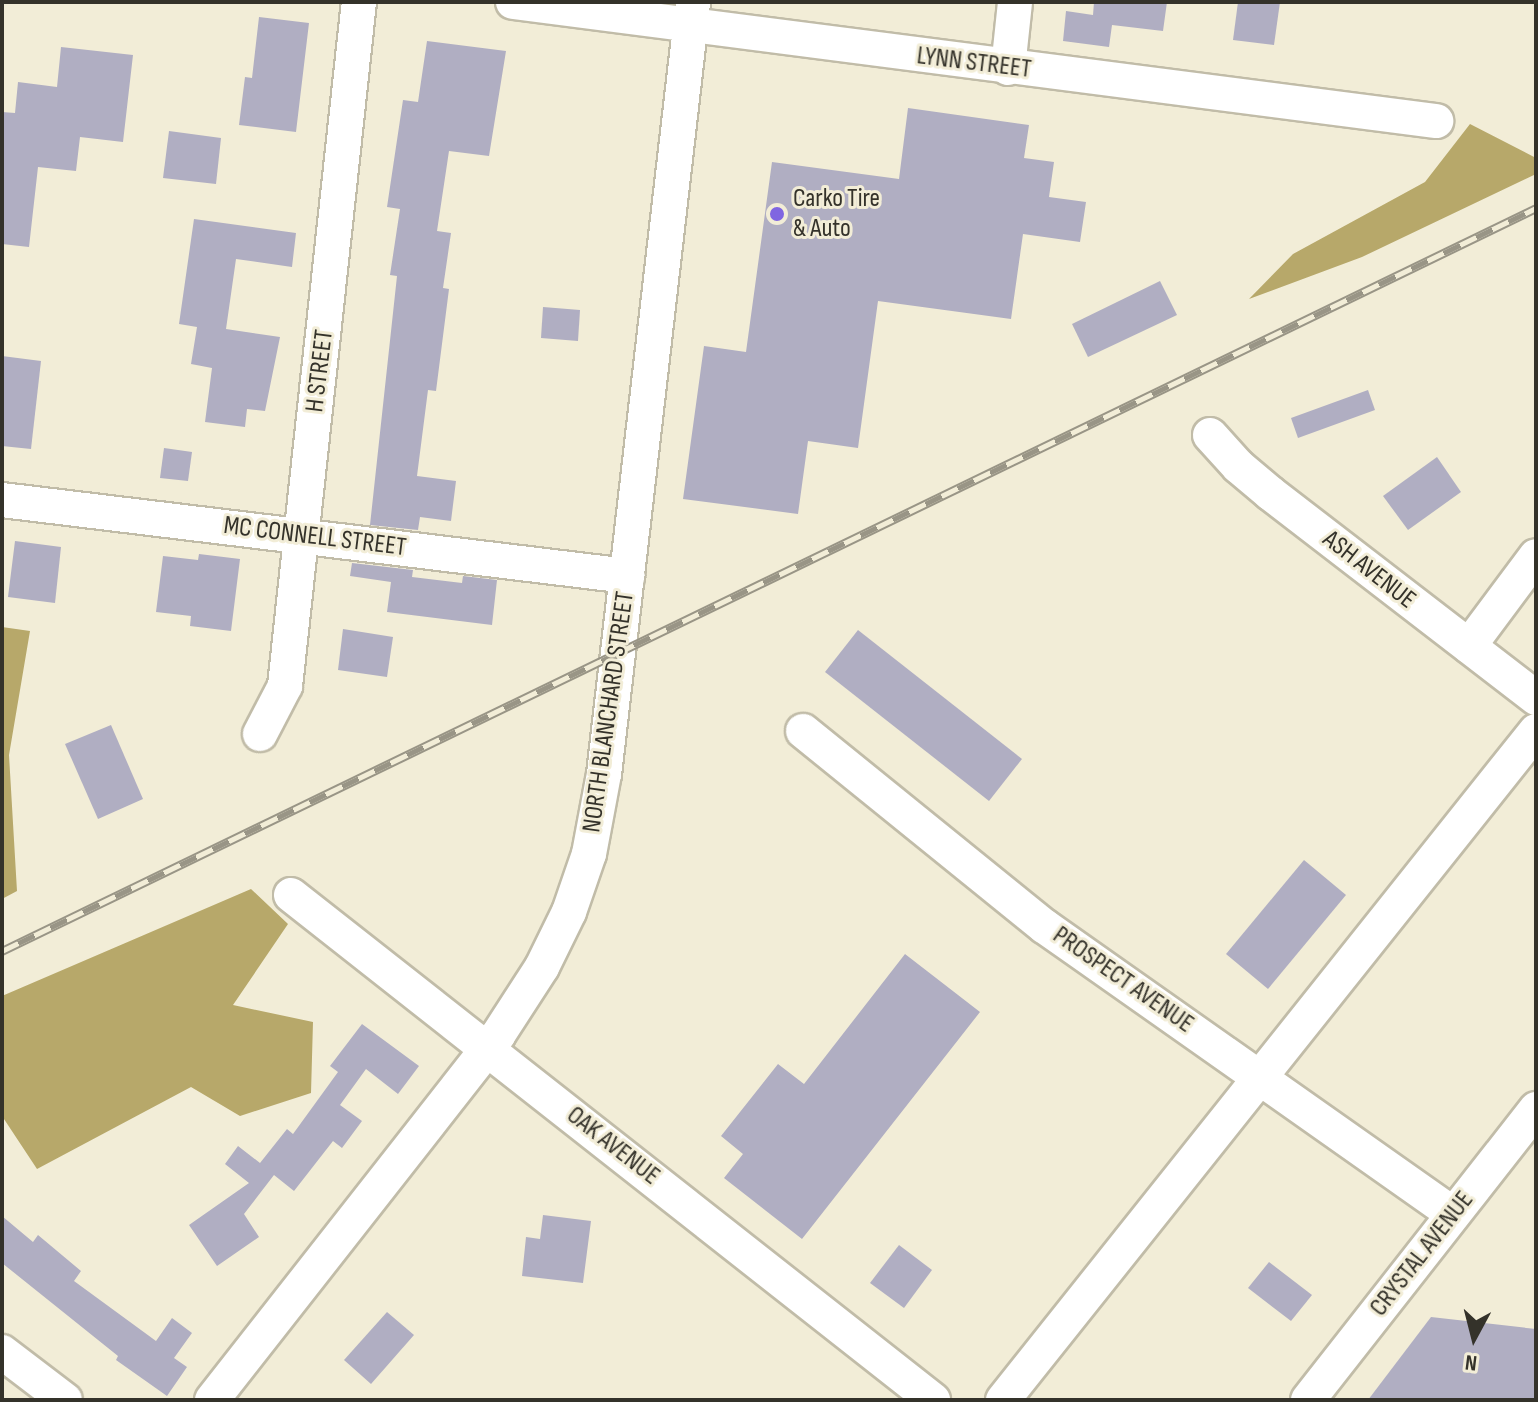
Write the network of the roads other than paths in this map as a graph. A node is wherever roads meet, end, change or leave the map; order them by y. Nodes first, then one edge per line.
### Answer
1 (359, 2) edge
2 (513, 2) edge
3 (1015, 2) edge
4 (691, 14) edge
5 (1008, 68) junction
6 (1436, 121) dead end
7 (1210, 435) dead end
8 (2, 500) edge
9 (301, 535) junction
10 (1536, 556) edge
11 (627, 576) junction
12 (1469, 646) junction
13 (1536, 698) edge
14 (803, 731) dead end
15 (1536, 731) edge
16 (260, 734) dead end
17 (291, 895) dead end
18 (487, 1049) junction
19 (1263, 1078) junction
20 (1536, 1109) edge
21 (1453, 1214) junction
22 (2, 1352) edge
23 (930, 1399) edge
24 (65, 1400) edge
25 (212, 1400) edge
26 (1003, 1400) edge
27 (1308, 1400) edge

1 - 9 street, H STREET
2 - 4 street, LYNN STREET
3 - 5 street
4 - 5 street, LYNN STREET
4 - 11 street, NORTH BLANCHARD STREET
5 - 6 street, LYNN STREET
7 - 12 street, ASH AVENUE
8 - 9 street, MC CONNELL STREET
9 - 11 street, MC CONNELL STREET
9 - 16 street, H STREET
10 - 12 street
11 - 18 street, NORTH BLANCHARD STREET
12 - 13 street, ASH AVENUE
14 - 19 street, PROSPECT AVENUE
15 - 19 street
17 - 18 street, OAK AVENUE
18 - 23 street, OAK AVENUE
18 - 25 street, NORTH BLANCHARD STREET
19 - 21 street, PROSPECT AVENUE
19 - 26 street
20 - 21 street, CRYSTAL AVENUE
21 - 27 street, CRYSTAL AVENUE
22 - 24 street

